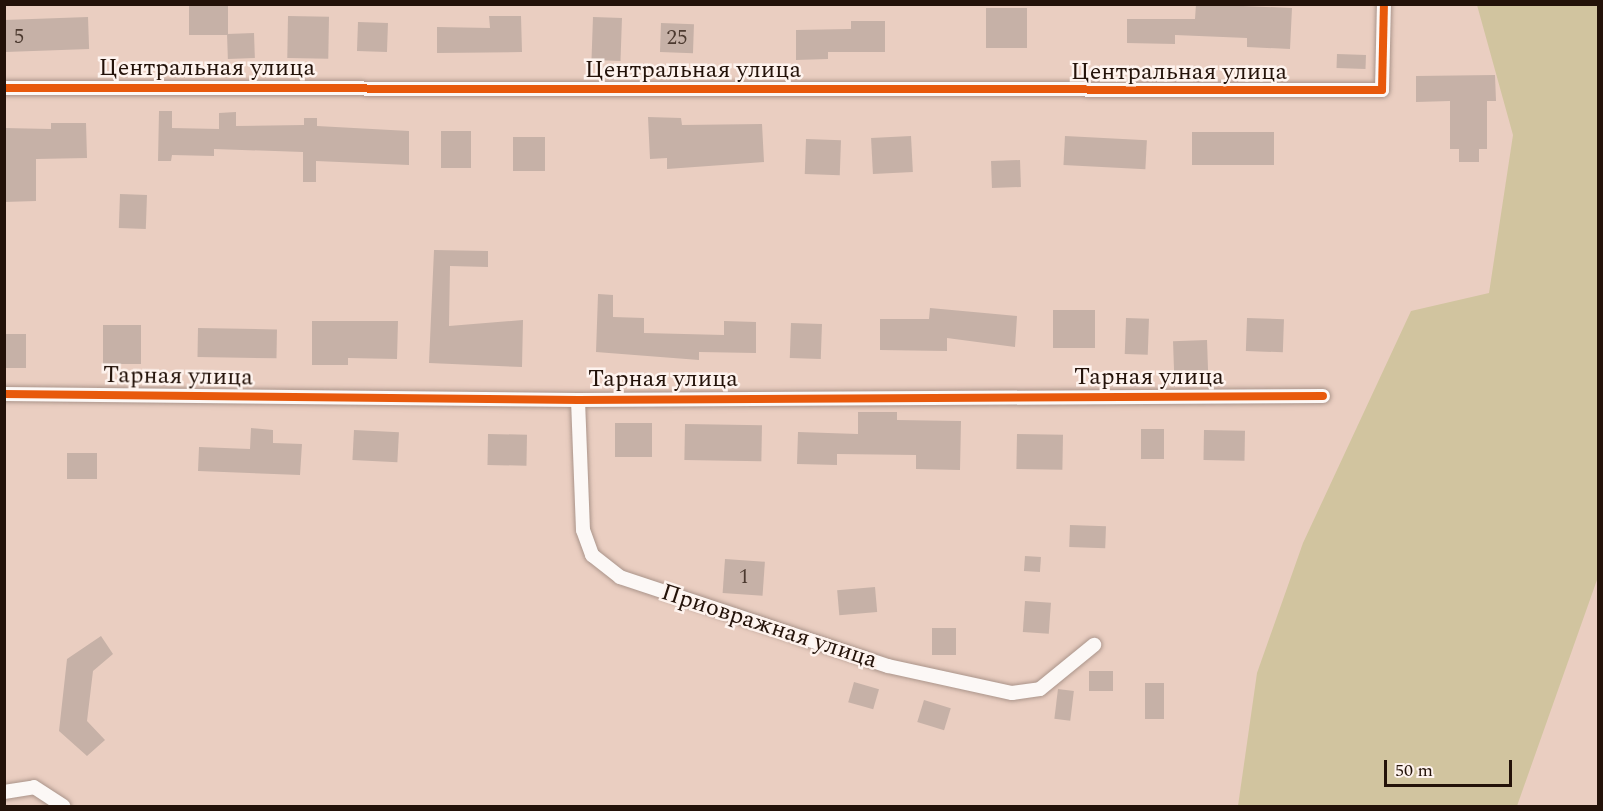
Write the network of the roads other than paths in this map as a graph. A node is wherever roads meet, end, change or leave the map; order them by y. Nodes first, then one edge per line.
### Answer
1 (1384, 4) edge
2 (4, 88) edge
3 (4, 394) edge
4 (1323, 396) dead end
5 (578, 400) junction
6 (1094, 645) dead end
7 (4, 792) edge
8 (63, 807) edge

1 - 2 street, Центральная улица
3 - 5 street, Тарная улица
4 - 5 street, Тарная улица
5 - 6 street, Приовражная улица
7 - 8 street

